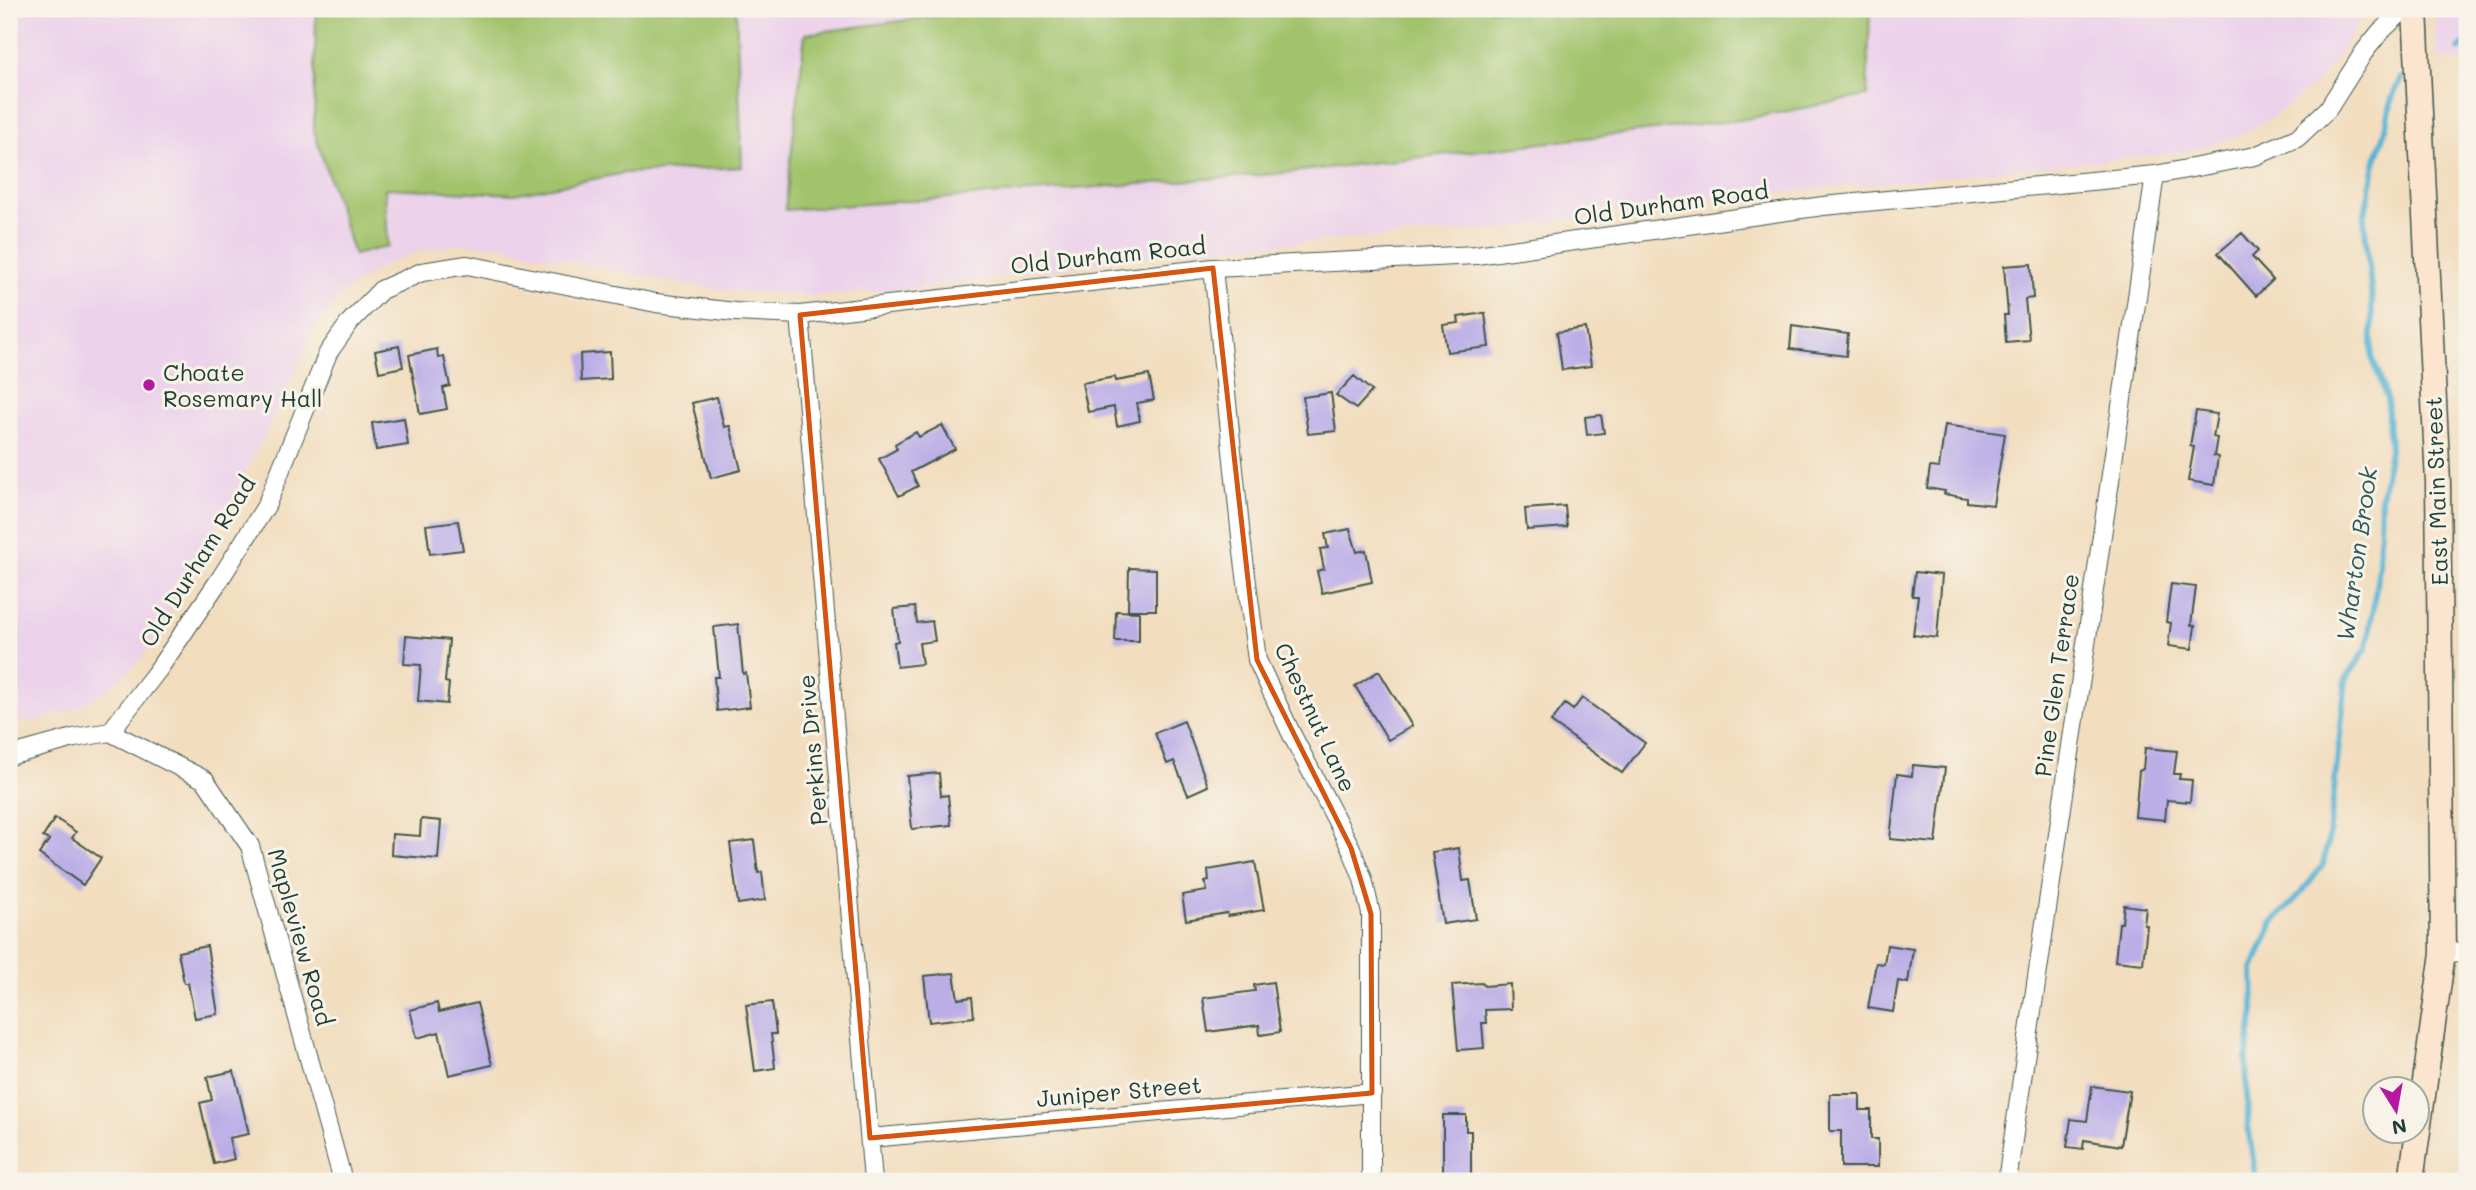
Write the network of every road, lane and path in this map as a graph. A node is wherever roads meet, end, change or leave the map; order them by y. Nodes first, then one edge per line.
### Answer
1 (2405, 9) edge
2 (2414, 9) edge
3 (2155, 175) junction
4 (1213, 268) junction
5 (800, 315) junction
6 (110, 732) junction
7 (9, 756) edge
8 (2467, 952) edge
9 (2443, 953) junction
10 (1373, 1093) junction
11 (870, 1138) junction
12 (343, 1181) edge
13 (873, 1181) edge
14 (1371, 1181) edge
15 (2007, 1181) edge
16 (2411, 1181) edge

1 - 3 street, Old Durham Road
2 - 9 main road, East Main Street
3 - 4 street, Old Durham Road
3 - 15 street, Pine Glen Terrace
4 - 5 street, Old Durham Road
4 - 10 street, Chestnut Lane
5 - 6 street, Old Durham Road
5 - 11 street, Perkins Drive
6 - 7 street
6 - 12 street, Mapleview Road
8 - 9 street
9 - 16 main road, East Main Street
10 - 11 street, Juniper Street
10 - 14 street, Chestnut Lane
11 - 13 street, Perkins Drive

